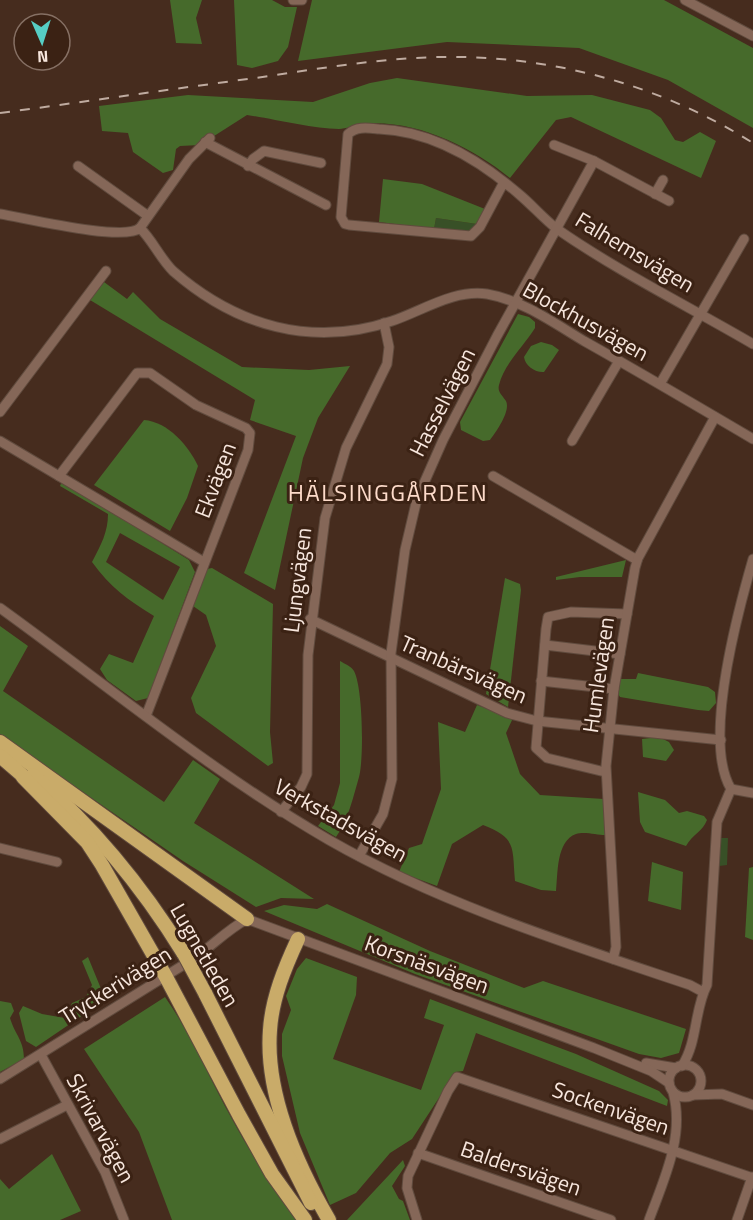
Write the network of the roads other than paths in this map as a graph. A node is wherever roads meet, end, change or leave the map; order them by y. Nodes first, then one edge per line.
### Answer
1 (685, 0) edge
2 (753, 36) edge
3 (554, 146) dead end
4 (594, 161) junction
5 (321, 163) dead end
6 (78, 166) dead end
7 (248, 166) junction
8 (663, 180) dead end
9 (504, 182) junction
10 (655, 194) junction
11 (669, 201) dead end
12 (326, 205) dead end
13 (0, 214) edge
14 (148, 216) junction
15 (140, 228) junction
16 (556, 228) junction
17 (744, 239) dead end
18 (106, 271) dead end
19 (515, 303) junction
20 (700, 314) junction
21 (384, 323) junction
22 (753, 344) edge
23 (619, 361) junction
24 (660, 384) junction
25 (0, 412) edge
26 (715, 417) junction
27 (753, 439) edge
28 (0, 441) edge
29 (573, 441) dead end
30 (59, 476) junction
31 (493, 476) dead end
32 (753, 559) edge
33 (637, 560) junction
34 (204, 562) junction
35 (0, 608) edge
36 (627, 614) junction
37 (310, 619) junction
38 (545, 645) junction
39 (620, 654) junction
40 (391, 659) junction
41 (541, 681) junction
42 (614, 689) junction
43 (146, 716) junction
44 (537, 721) junction
45 (610, 727) junction
46 (721, 740) junction
47 (0, 742) edge
48 (0, 748) edge
49 (0, 756) edge
50 (605, 772) junction
51 (23, 777) junction
52 (732, 789) junction
53 (753, 793) edge
54 (281, 812) junction
55 (0, 848) edge
56 (359, 856) junction
57 (57, 862) dead end
58 (247, 919) junction
59 (298, 939) junction
60 (179, 954) junction
61 (613, 959) junction
62 (166, 976) junction
63 (200, 992) junction
64 (703, 992) junction
65 (693, 1043) junction
66 (594, 1048) junction
67 (41, 1055) junction
68 (679, 1067) junction
69 (699, 1074) junction
70 (0, 1079) edge
71 (671, 1087) junction
72 (722, 1095) junction
73 (692, 1096) junction
74 (67, 1105) junction
75 (753, 1105) edge
76 (678, 1122) junction
77 (0, 1139) edge
78 (672, 1150) junction
79 (418, 1153) junction
80 (752, 1178) edge
81 (124, 1220) edge
82 (305, 1220) edge
83 (313, 1220) edge
84 (322, 1220) edge
85 (329, 1220) edge
86 (417, 1220) edge
87 (611, 1220) edge
88 (649, 1220) edge
89 (737, 1220) edge

1 - 2 street
3 - 4 street
4 - 10 street
4 - 16 street, Hasselvägen
5 - 7 street
6 - 14 street
7 - 12 street
7 - 14 street
8 - 10 street
9 - 9 street, Falhemsvägen
9 - 16 street, Falhemsvägen
10 - 11 street
13 - 15 street
14 - 15 street
15 - 21 street, Blockhusvägen
16 - 19 street, Hasselvägen
16 - 20 street, Falhemsvägen
17 - 20 street
18 - 25 street
19 - 21 street, Blockhusvägen
19 - 23 street, Blockhusvägen
19 - 40 street, Hasselvägen
20 - 22 street, Falhemsvägen
20 - 24 street
21 - 37 street, Ljungvägen
23 - 24 street, Blockhusvägen
23 - 29 street
24 - 26 street, Blockhusvägen
26 - 27 street, Blockhusvägen
26 - 33 street, Humlevägen
28 - 30 street
30 - 34 street
30 - 34 street, Ekvägen
31 - 33 street
32 - 46 street
33 - 36 street, Humlevägen
34 - 43 street, Ekvägen
35 - 43 street, Verkstadsvägen
36 - 38 street
36 - 39 street, Humlevägen
37 - 40 street, Tranbärsvägen
37 - 54 street, Ljungvägen
38 - 39 street
38 - 41 street
39 - 42 street, Humlevägen
40 - 44 street, Tranbärsvägen
40 - 56 street, Hasselvägen
41 - 42 street
41 - 44 street
42 - 45 street, Humlevägen
43 - 54 street, Verkstadsvägen
44 - 45 street, Tranbärsvägen
44 - 50 street
45 - 46 street, Tranbärsvägen
45 - 50 street, Humlevägen
46 - 52 street
47 - 58 highway
48 - 60 highway, Lugnetleden
49 - 51 highway
50 - 61 street, Humlevägen
51 - 60 highway, Lugnetleden
51 - 62 highway
52 - 53 street
52 - 64 street
54 - 56 street, Verkstadsvägen
55 - 57 street
56 - 61 street, Verkstadsvägen
58 - 59 street, Korsnäsvägen
58 - 62 street, Tryckerivägen
59 - 66 street, Korsnäsvägen
59 - 85 highway
60 - 63 highway, Lugnetleden, bridge
61 - 64 street, Verkstadsvägen
62 - 67 street, Tryckerivägen
62 - 82 highway
63 - 83 highway, Lugnetleden
63 - 84 highway, Lugnetleden
64 - 65 street
65 - 68 street
65 - 69 street
66 - 68 street, Korsnäsvägen
66 - 71 street, Korsnäsvägen
67 - 70 street, Tryckerivägen
67 - 74 street, Skrivarvägen
68 - 69 street
68 - 71 street
69 - 72 street
69 - 73 street
71 - 73 street
71 - 76 street
72 - 73 street
72 - 75 street
73 - 76 street
74 - 77 street
74 - 81 street, Skrivarvägen
76 - 78 street
78 - 79 street, Sockenvägen
78 - 80 street, Sockenvägen
78 - 88 street
79 - 86 street
79 - 87 street, Baldersvägen
80 - 89 street

